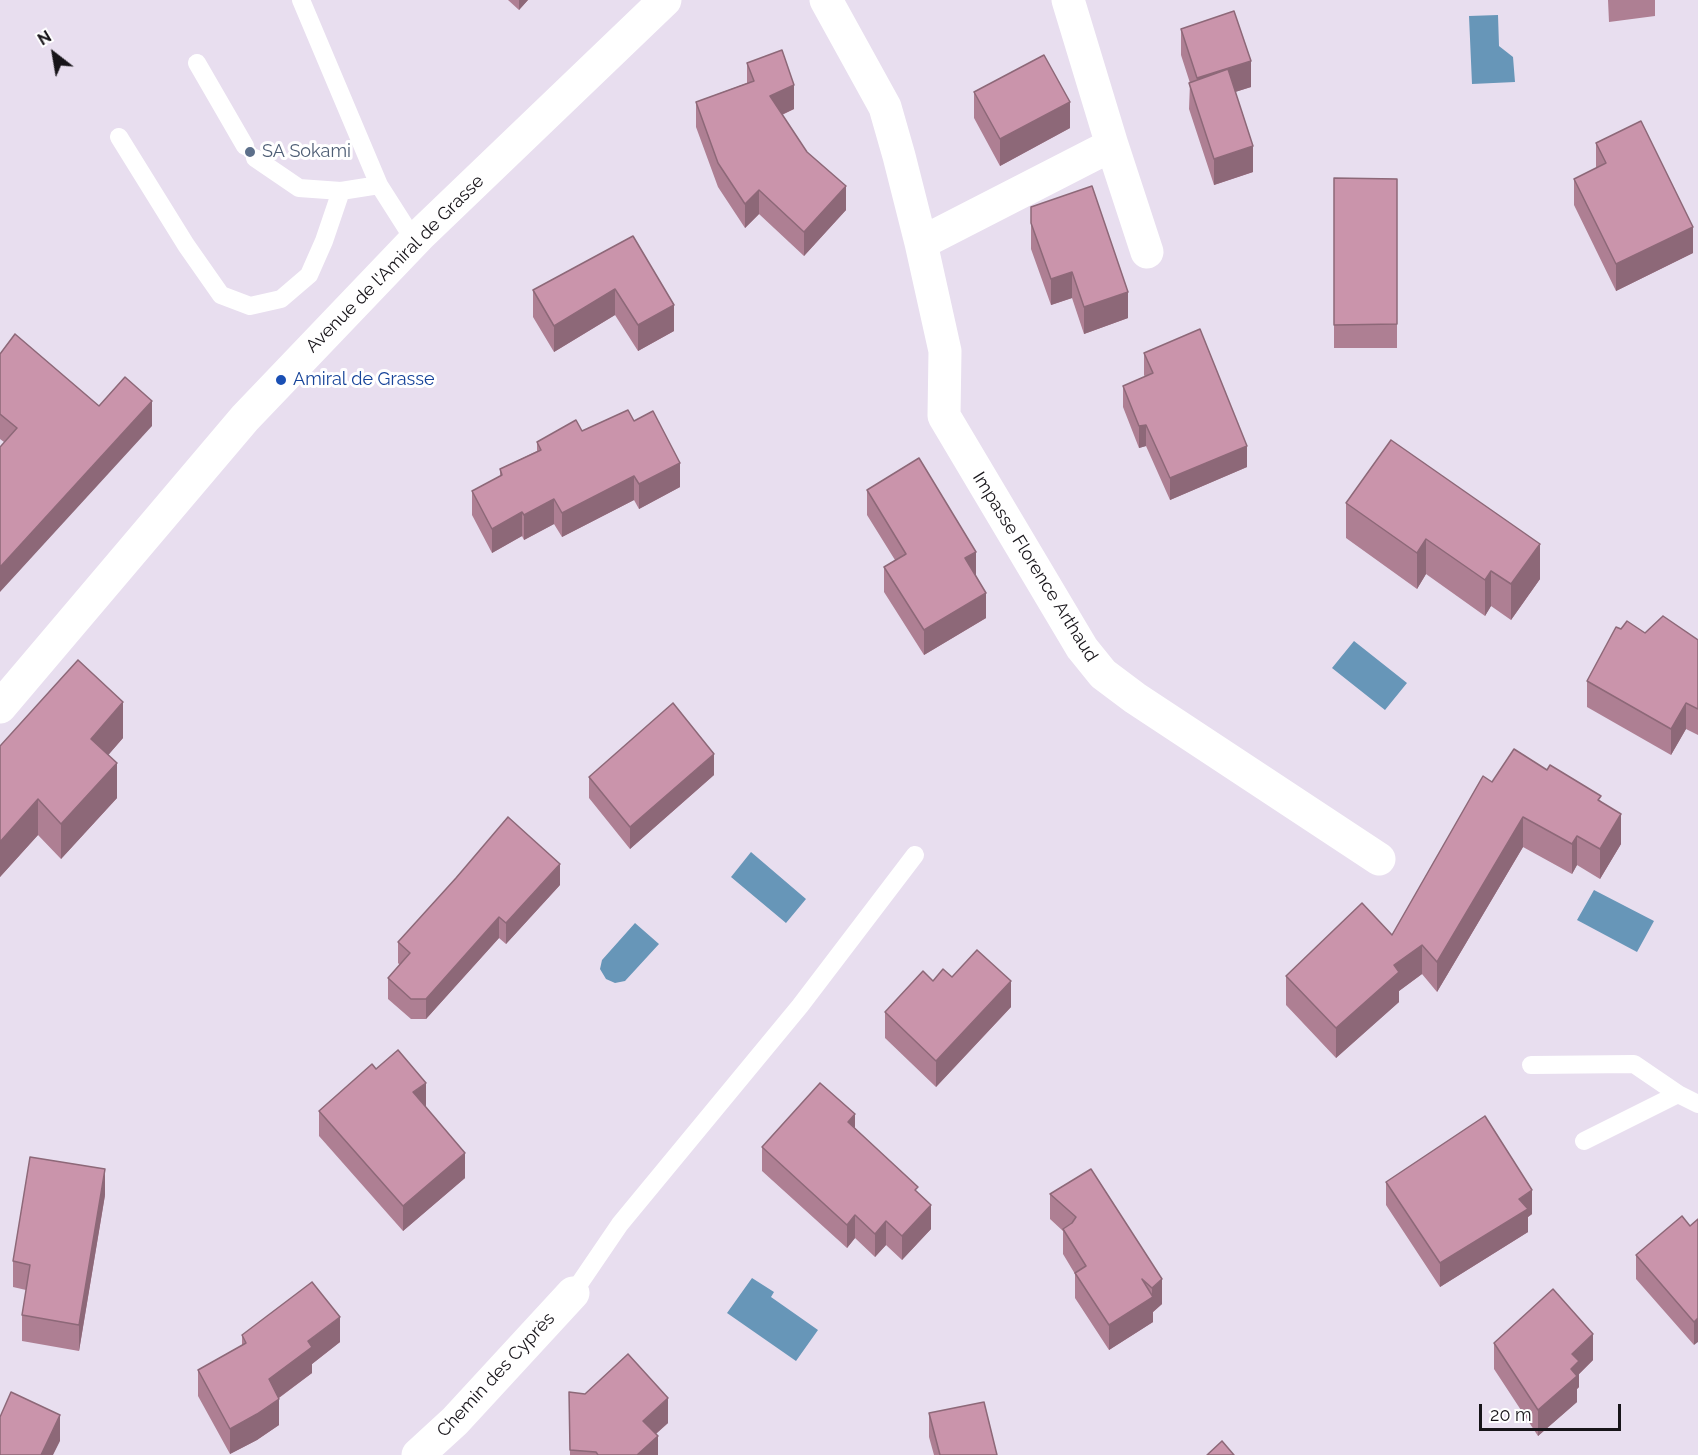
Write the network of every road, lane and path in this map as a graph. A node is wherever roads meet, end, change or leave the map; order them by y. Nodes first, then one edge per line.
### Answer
1 (302, 0) edge
2 (665, 0) edge
3 (826, 0) edge
4 (1068, 0) edge
5 (197, 63) dead end
6 (119, 137) dead end
7 (1112, 146) junction
8 (379, 185) junction
9 (341, 191) junction
10 (414, 240) junction
11 (921, 243) junction
12 (1147, 252) dead end
13 (0, 707) edge
14 (915, 855) dead end
15 (1379, 860) dead end
16 (1532, 1065) dead end
17 (1678, 1094) junction
18 (1698, 1104) edge
19 (1584, 1141) dead end
20 (573, 1293) joint
21 (418, 1455) edge

1 - 8 lane
2 - 10 street, Avenue de l'Amiral de Grasse
3 - 11 street, Impasse Florence Arthaud
4 - 7 street
5 - 9 lane
6 - 9 lane
7 - 11 street
7 - 12 street
8 - 9 lane
8 - 10 lane
10 - 13 street, Avenue de l'Amiral de Grasse
11 - 15 street, Impasse Florence Arthaud
14 - 20 lane
16 - 17 lane
17 - 18 lane
17 - 19 lane
20 - 21 street, Chemin des Cyprès

